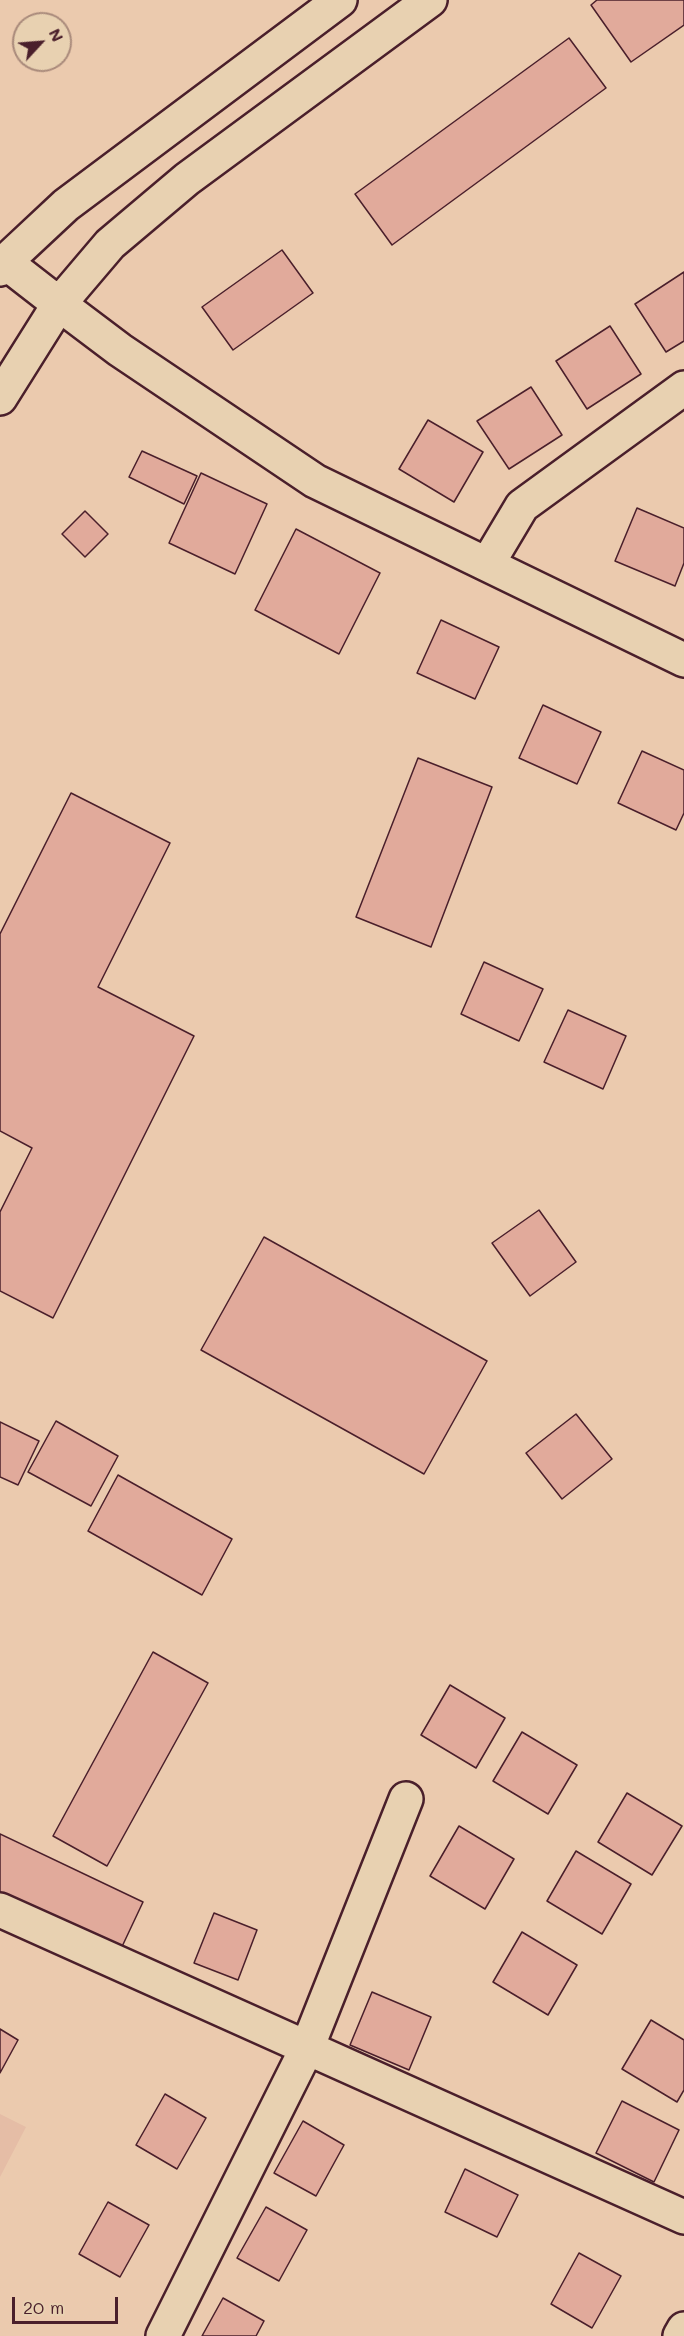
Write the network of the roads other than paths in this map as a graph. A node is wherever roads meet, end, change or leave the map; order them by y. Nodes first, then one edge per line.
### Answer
1 (340, 0) edge
2 (430, 0) edge
3 (2, 264) edge
4 (59, 304) junction
5 (684, 388) edge
6 (0, 398) edge
7 (488, 563) junction
8 (684, 660) edge
9 (406, 1798) dead end
10 (0, 1910) edge
11 (307, 2048) junction
12 (684, 2217) edge
13 (684, 2329) edge
14 (163, 2336) edge
15 (680, 2336) edge

1 - 3 street
2 - 4 street
3 - 4 street
4 - 6 street
4 - 7 street
5 - 7 street
7 - 8 street
9 - 11 street
10 - 11 street
11 - 12 street
11 - 14 street
13 - 15 street

